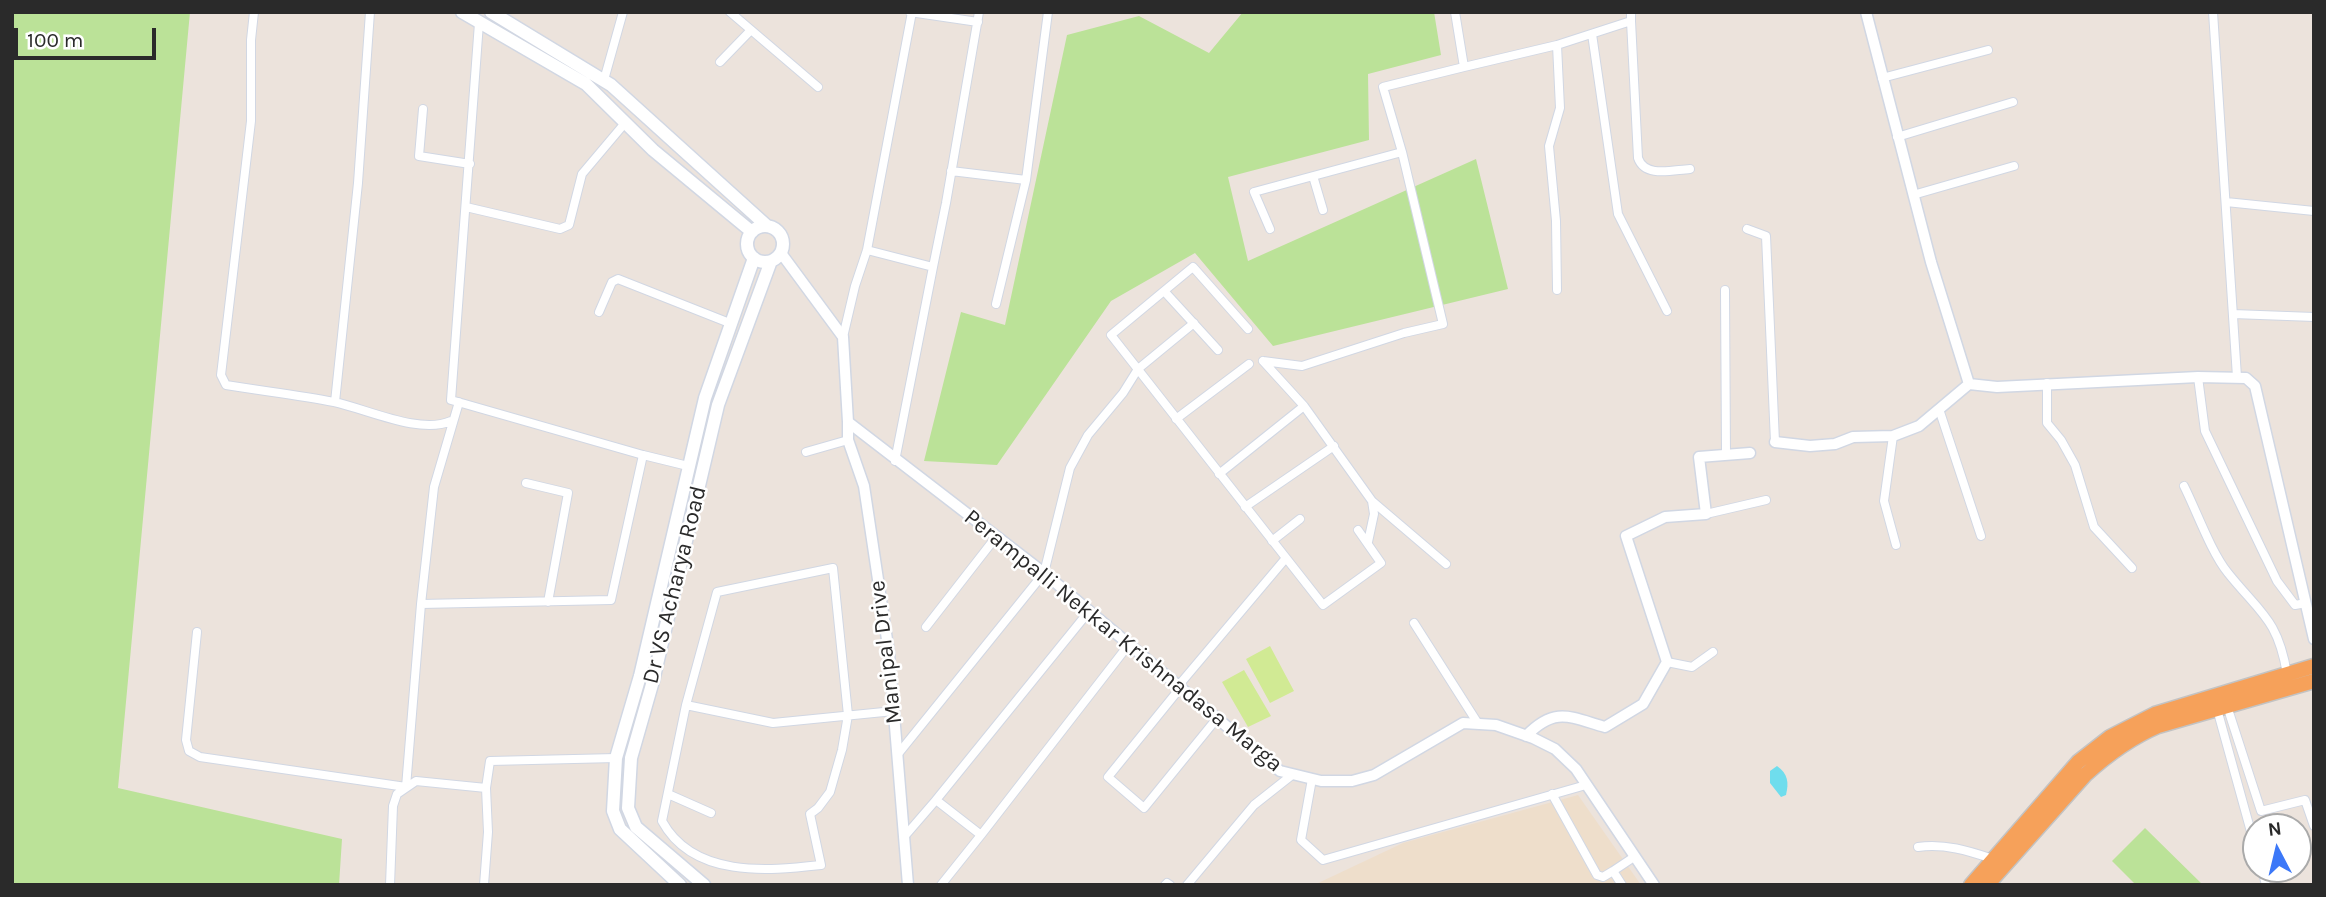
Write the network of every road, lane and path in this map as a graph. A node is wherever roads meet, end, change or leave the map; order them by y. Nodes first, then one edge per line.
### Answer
1 (254, 12) edge
2 (370, 12) edge
3 (462, 12) edge
4 (623, 12) edge
5 (730, 12) edge
6 (911, 12) edge
7 (1048, 12) edge
8 (1455, 12) edge
9 (1866, 12) edge
10 (2213, 12) edge
11 (494, 13) edge
12 (978, 17) edge
13 (1631, 17) edge
14 (479, 23) junction
15 (751, 30) junction
16 (1592, 34) junction
17 (1557, 46) junction
18 (1988, 50) dead end
19 (720, 62) dead end
20 (1464, 67) junction
21 (1882, 78) junction
22 (604, 80) junction
23 (818, 88) dead end
24 (2013, 102) dead end
25 (423, 108) dead end
26 (625, 123) junction
27 (1898, 137) junction
28 (1402, 152) junction
29 (470, 164) junction
30 (2014, 166) dead end
31 (1690, 169) dead end
32 (951, 171) junction
33 (1313, 176) junction
34 (1026, 180) junction
35 (1913, 195) junction
36 (2225, 202) junction
37 (466, 206) junction
38 (1323, 210) dead end
39 (2314, 211) edge
40 (767, 226) junction
41 (1270, 229) dead end
42 (1748, 229) dead end
43 (752, 232) junction
44 (867, 250) junction
45 (776, 257) junction
46 (754, 258) junction
47 (933, 267) junction
48 (807, 288) dead end
49 (1557, 290) dead end
50 (1725, 290) dead end
51 (1164, 291) junction
52 (996, 304) dead end
53 (1667, 311) dead end
54 (598, 312) dead end
55 (2232, 314) junction
56 (2314, 317) edge
57 (1194, 323) junction
58 (732, 324) junction
59 (1248, 329) dead end
60 (843, 337) junction
61 (1218, 350) dead end
62 (1249, 364) dead end
63 (1138, 369) junction
64 (2198, 377) junction
65 (2236, 377) junction
66 (2047, 383) junction
67 (1969, 384) junction
68 (335, 402) junction
69 (459, 402) junction
70 (1304, 406) junction
71 (1939, 409) junction
72 (1176, 419) junction
73 (451, 421) junction
74 (848, 422) junction
75 (1893, 436) junction
76 (848, 440) junction
77 (1775, 442) joint
78 (1334, 446) junction
79 (806, 452) dead end
80 (1750, 453) dead end
81 (643, 455) junction
82 (1726, 455) junction
83 (895, 461) junction
84 (688, 466) junction
85 (1219, 474) junction
86 (527, 483) dead end
87 (2184, 486) dead end
88 (1766, 500) dead end
89 (1372, 501) junction
90 (1245, 507) junction
91 (1706, 514) junction
92 (1300, 519) dead end
93 (1358, 530) dead end
94 (1981, 536) dead end
95 (996, 537) junction
96 (1272, 541) junction
97 (1368, 542) junction
98 (1896, 545) dead end
99 (1286, 558) junction
100 (1446, 564) dead end
101 (2132, 568) dead end
102 (1044, 573) junction
103 (548, 602) junction
104 (2306, 603) junction
105 (421, 604) junction
106 (1090, 610) junction
107 (1415, 623) dead end
108 (926, 627) dead end
109 (197, 632) dead end
110 (2314, 639) edge
111 (1130, 643) junction
112 (1713, 652) dead end
113 (1667, 662) junction
114 (2314, 666) edge
115 (2287, 674) junction
116 (647, 678) junction
117 (2314, 681) edge
118 (1180, 686) junction
119 (686, 705) junction
120 (2222, 708) junction
121 (894, 712) junction
122 (848, 715) junction
123 (1217, 718) junction
124 (1477, 722) junction
125 (1526, 736) junction
126 (898, 754) junction
127 (616, 758) junction
128 (1292, 775) junction
129 (1312, 779) junction
130 (1586, 785) junction
131 (406, 787) junction
132 (486, 788) junction
133 (668, 794) junction
134 (1552, 794) junction
135 (936, 800) junction
136 (711, 813) dead end
137 (2247, 813) edge
138 (2314, 827) edge
139 (981, 835) junction
140 (904, 837) junction
141 (1918, 846) dead end
142 (1634, 857) junction
143 (1993, 859) junction
144 (1613, 871) junction
145 (390, 885) edge
146 (484, 885) edge
147 (680, 885) edge
148 (704, 885) edge
149 (908, 885) edge
150 (941, 885) edge
151 (1187, 885) edge
152 (1622, 885) edge
153 (1654, 885) edge
154 (1971, 885) edge
155 (1987, 885) edge

1 - 68 street
2 - 68 street
3 - 14 main road
4 - 22 street
5 - 15 street
6 - 12 street
6 - 44 street
7 - 34 street
8 - 20 street
9 - 21 street
10 - 36 street
11 - 22 main road
12 - 32 street
13 - 16 street
13 - 31 street
14 - 26 main road
14 - 29 street
15 - 19 street
15 - 23 street
16 - 17 street
16 - 53 street
17 - 20 street
17 - 49 street
18 - 21 street
20 - 28 street
21 - 27 street
22 - 40 main road
24 - 27 street
25 - 29 street
26 - 37 street
26 - 43 main road
27 - 35 street
28 - 33 street
28 - 70 street
29 - 37 street
30 - 35 street
32 - 34 street
32 - 47 street
33 - 38 street
33 - 41 street
34 - 52 street
35 - 67 street
36 - 39 street
36 - 55 street
37 - 69 street
40 - 43 main road
40 - 45 main road
42 - 77 street
43 - 46 main road
44 - 47 street
44 - 60 street
45 - 46 main road
45 - 48 street
45 - 60 street
45 - 116 main road, Dr VS Acharya Road
46 - 58 main road, Dr VS Acharya Road
47 - 83 street
50 - 82 street
51 - 57 street
51 - 59 street
51 - 63 street
54 - 58 street
55 - 56 street
55 - 65 street
57 - 61 street
57 - 63 street
58 - 84 main road, Dr VS Acharya Road
60 - 74 street
62 - 72 street
63 - 72 street
63 - 102 street
64 - 65 street
64 - 66 street
64 - 104 street
65 - 104 street
66 - 67 street
66 - 101 street
67 - 71 street
68 - 73 street
69 - 73 street
69 - 81 street
70 - 78 street
70 - 85 street
71 - 75 street
71 - 94 street
72 - 85 street
73 - 105 street
74 - 76 street, Manipal Drive
74 - 83 street, Perampalli Nekkar Krishnadasa Marga
75 - 77 street
75 - 98 street
76 - 79 street
76 - 121 street, Manipal Drive
78 - 89 street
78 - 90 street
80 - 82 street
81 - 84 street
81 - 103 street
82 - 91 street
83 - 95 street, Perampalli Nekkar Krishnadasa Marga
84 - 116 main road, Dr VS Acharya Road
85 - 90 street
86 - 103 street
87 - 115 street
88 - 91 street
89 - 97 street
89 - 100 street
90 - 96 street
91 - 113 street
92 - 96 street
93 - 97 street
95 - 102 street, Perampalli Nekkar Krishnadasa Marga
95 - 108 street
96 - 99 street
97 - 99 street
99 - 118 street
102 - 106 street, Perampalli Nekkar Krishnadasa Marga
102 - 126 street
103 - 105 street
104 - 110 street
105 - 131 street
106 - 111 street, Perampalli Nekkar Krishnadasa Marga
106 - 135 street
107 - 124 street
109 - 131 street
111 - 118 street, Perampalli Nekkar Krishnadasa Marga
111 - 139 street
112 - 113 street
113 - 125 street
114 - 115 highway
115 - 143 highway
116 - 127 main road, Dr VS Acharya Road
116 - 148 main road, Dr VS Acharya Road
117 - 120 highway
118 - 123 street, Perampalli Nekkar Krishnadasa Marga
118 - 123 street
119 - 122 street
119 - 122 street
119 - 133 street
120 - 137 street
120 - 138 street
120 - 155 highway
121 - 122 street
121 - 126 street, Manipal Drive
122 - 133 street
123 - 128 street, Perampalli Nekkar Krishnadasa Marga
124 - 125 street
124 - 129 street, Perampalli Nekkar Krishnadasa Marga
125 - 130 street
126 - 140 street, Manipal Drive
127 - 132 street
127 - 147 main road, Dr VS Acharya Road
128 - 129 street, Perampalli Nekkar Krishnadasa Marga
128 - 151 street
129 - 134 street
130 - 134 street
130 - 142 street
131 - 132 street
131 - 145 street
132 - 146 street
133 - 136 street
134 - 144 street
135 - 139 street
135 - 140 street
139 - 150 street
140 - 149 street, Manipal Drive
141 - 143 street
142 - 144 street
142 - 153 street
143 - 154 highway
144 - 152 street

